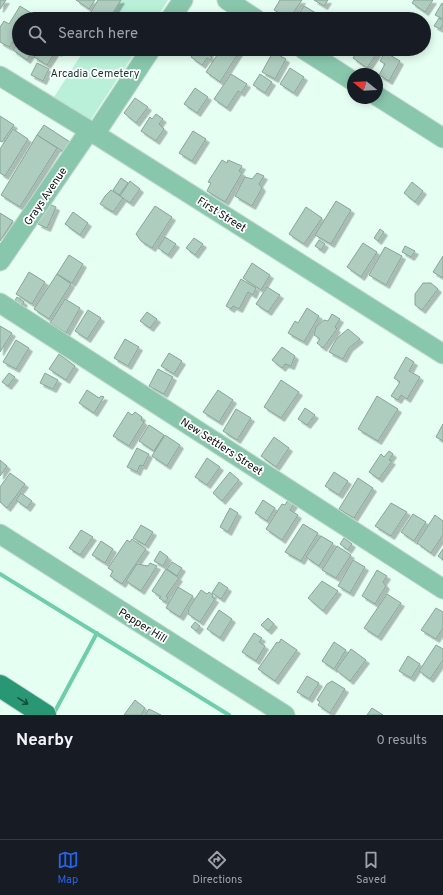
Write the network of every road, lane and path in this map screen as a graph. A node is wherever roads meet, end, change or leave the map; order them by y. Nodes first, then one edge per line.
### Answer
1 (183, 0) edge
2 (227, 0) edge
3 (175, 12) edge
4 (245, 12) edge
5 (146, 56) edge
6 (314, 56) edge
7 (0, 76) edge
8 (347, 77) edge
9 (383, 100) edge
10 (92, 133) junction
11 (443, 138) edge
12 (0, 262) edge
13 (0, 303) edge
14 (443, 354) edge
15 (0, 534) edge
16 (443, 589) edge
17 (0, 686) edge
18 (45, 715) edge
19 (285, 715) edge

1 - 3 street
2 - 4 street
5 - 10 street, Grays Avenue
6 - 8 street
7 - 10 street, First Street
9 - 11 street
10 - 12 street, Grays Avenue
10 - 14 street, First Street
13 - 16 street, New Settlers Street
15 - 19 street, Pepper Hill
17 -> 18 main road

